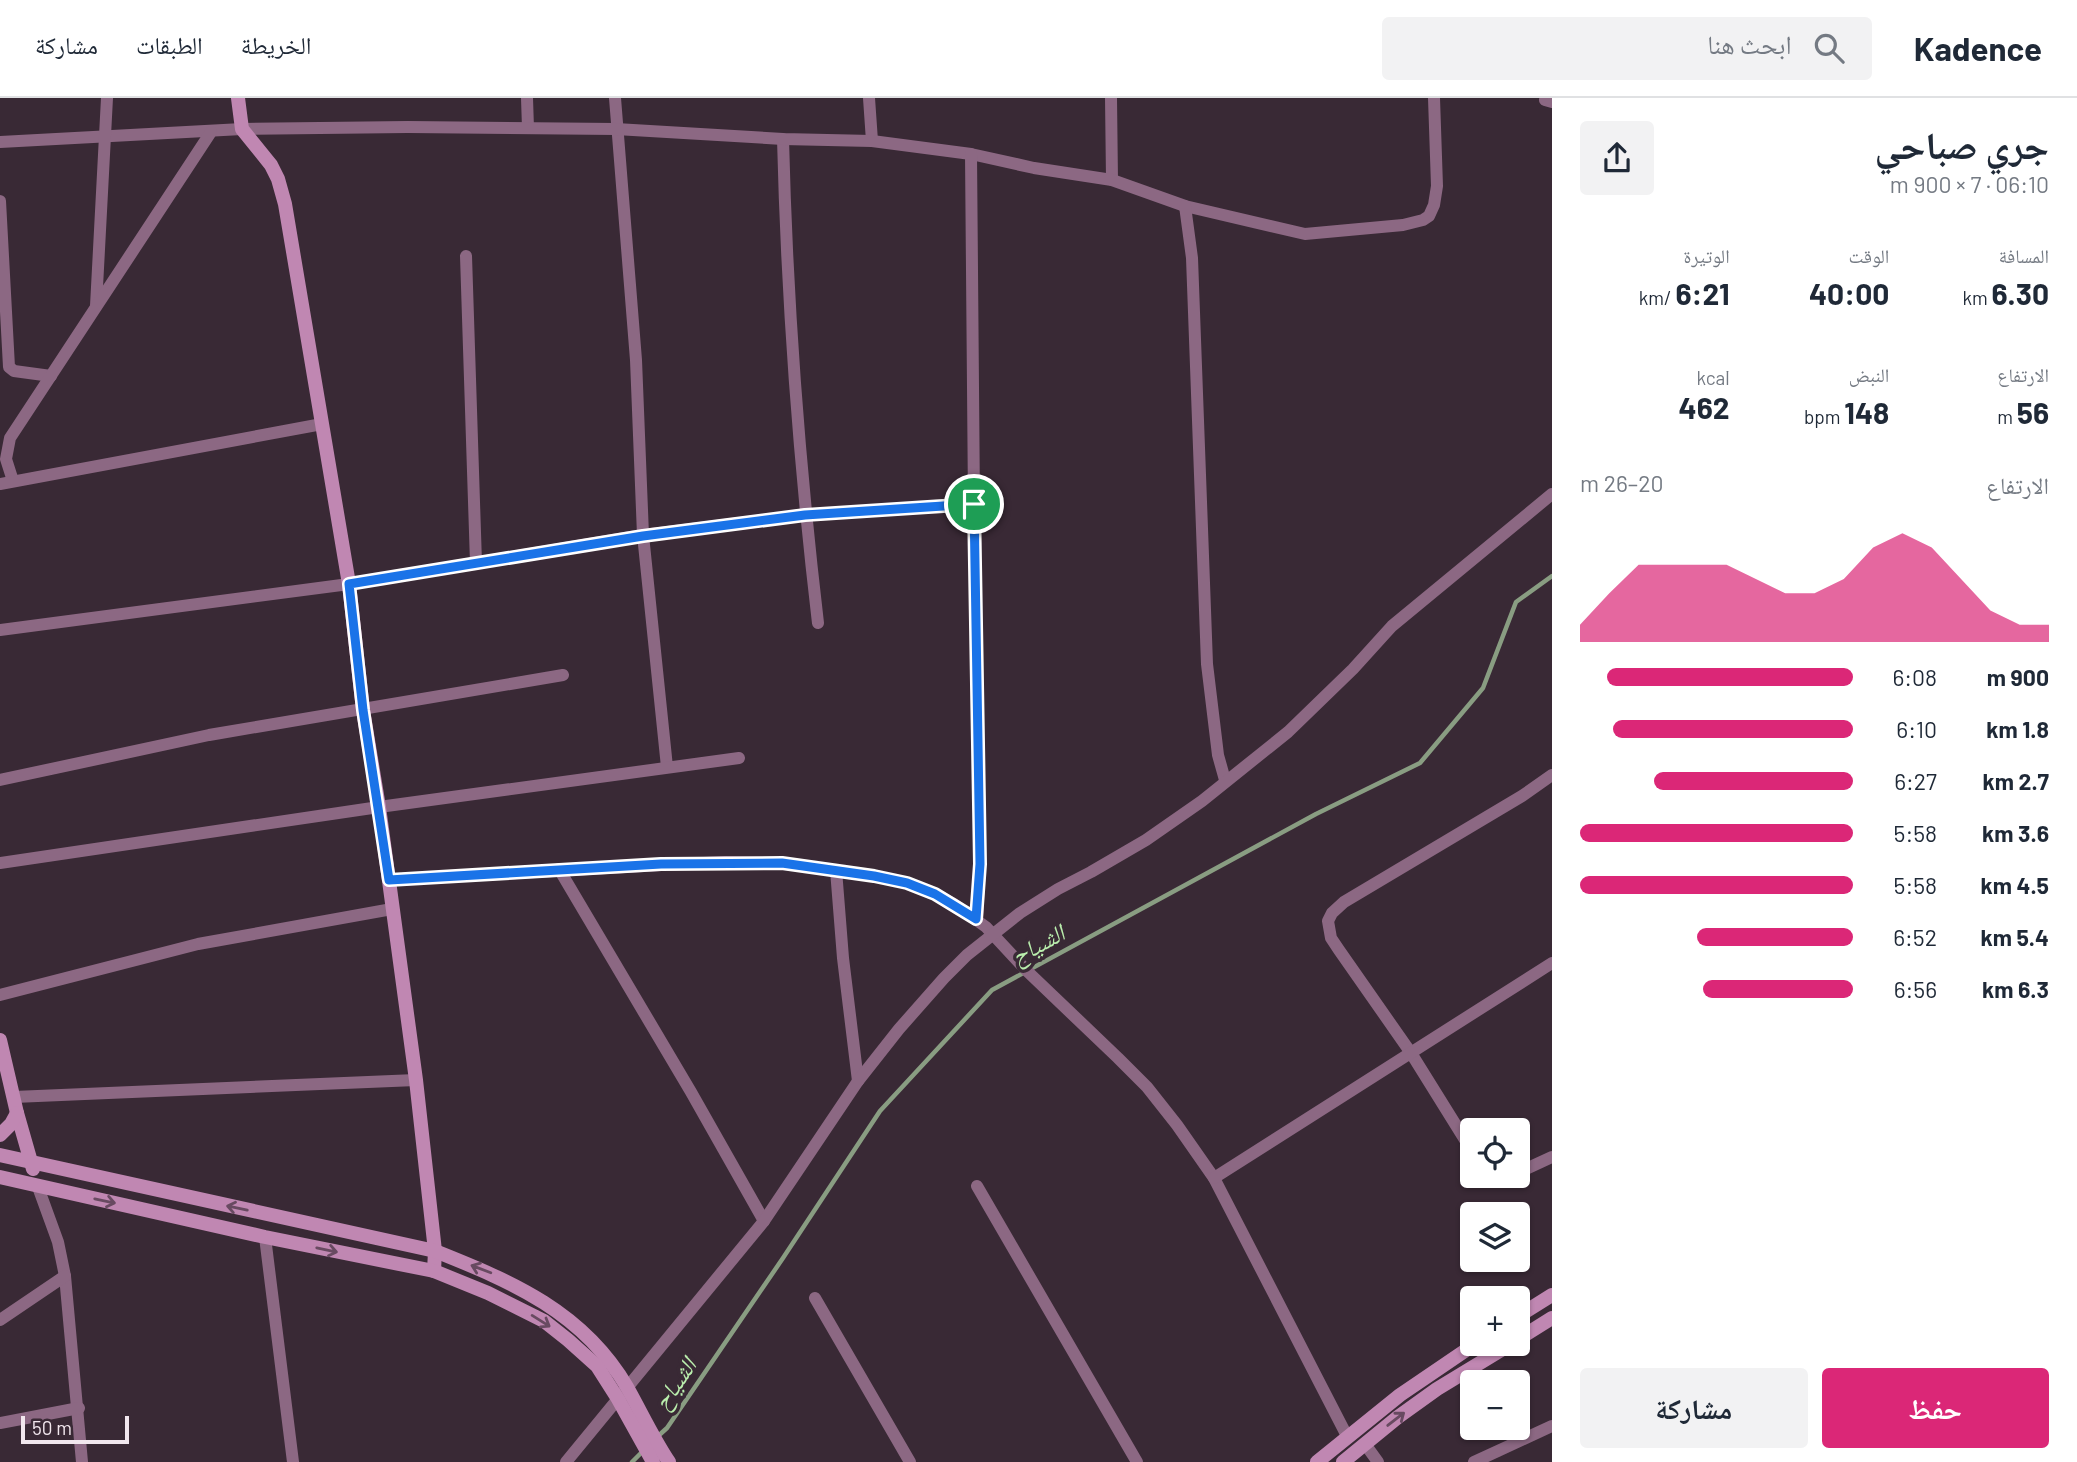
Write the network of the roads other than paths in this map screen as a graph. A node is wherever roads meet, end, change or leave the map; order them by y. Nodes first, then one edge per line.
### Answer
1 (107, 98) edge
2 (238, 98) edge
3 (527, 98) edge
4 (615, 98) edge
5 (869, 98) edge
6 (1111, 98) edge
7 (1434, 98) edge
8 (528, 128) junction
9 (242, 129) junction
10 (616, 129) junction
11 (211, 132) junction
12 (106, 135) junction
13 (783, 139) junction
14 (872, 141) junction
15 (0, 142) edge
16 (971, 154) junction
17 (1112, 180) junction
18 (0, 201) edge
19 (1185, 206) junction
20 (466, 256) dead end
21 (96, 309) junction
22 (51, 376) junction
23 (322, 424) junction
24 (6, 483) edge
25 (1552, 494) edge
26 (974, 504) junction
27 (805, 515) junction
28 (643, 536) junction
29 (476, 563) junction
30 (349, 584) junction
31 (818, 623) dead end
32 (0, 630) edge
33 (563, 675) dead end
34 (363, 710) junction
35 (740, 758) dead end
36 (667, 767) junction
37 (1552, 775) edge
38 (0, 780) edge
39 (1225, 780) junction
40 (379, 807) junction
41 (0, 863) edge
42 (559, 869) junction
43 (836, 870) junction
44 (389, 880) junction
45 (392, 909) junction
46 (976, 919) junction
47 (993, 934) junction
48 (1552, 963) edge
49 (0, 995) edge
50 (0, 1040) edge
51 (1411, 1053) junction
52 (416, 1080) junction
53 (858, 1082) junction
54 (14, 1097) junction
55 (17, 1113) junction
56 (1460, 1132) edge
57 (0, 1135) edge
58 (0, 1155) edge
59 (1552, 1157) edge
60 (31, 1163) junction
61 (1530, 1167) edge
62 (0, 1177) edge
63 (1214, 1178) junction
64 (977, 1186) dead end
65 (38, 1187) junction
66 (764, 1222) junction
67 (265, 1237) junction
68 (435, 1251) junction
69 (434, 1272) junction
70 (65, 1276) junction
71 (1552, 1295) edge
72 (815, 1298) dead end
73 (1530, 1309) edge
74 (1552, 1318) edge
75 (0, 1320) edge
76 (1530, 1332) edge
77 (1460, 1354) edge
78 (1491, 1356) edge
79 (623, 1393) junction
80 (79, 1408) junction
81 (0, 1423) edge
82 (1552, 1426) edge
83 (1347, 1436) junction
84 (1364, 1444) junction
85 (659, 1459) edge
86 (82, 1462) edge
87 (292, 1462) edge
88 (566, 1462) edge
89 (910, 1462) edge
90 (1137, 1462) edge
91 (1317, 1462) edge
92 (1343, 1462) edge
93 (1378, 1462) edge
94 (1474, 1462) edge

1 - 12 street
2 - 9 main road
3 - 8 street
4 - 10 street
5 - 14 street
6 - 17 street
7 - 19 street
8 - 9 street
8 - 10 street
9 - 11 street
9 - 23 main road
10 - 13 street
10 - 28 street
11 - 12 street
11 - 21 street
12 - 15 street
12 - 21 street
13 - 14 street
13 - 27 street
14 - 16 street
16 - 17 street
16 - 26 street
17 - 19 street
18 - 22 street
19 - 39 street
20 - 29 street
21 - 22 street
22 - 24 street
23 - 24 street
23 - 30 main road
25 - 39 street
26 - 27 street
26 - 46 street
27 - 28 street
27 - 31 street
28 - 29 street
28 - 36 street
29 - 30 street
30 - 32 street
30 - 34 main road
33 - 34 street
34 - 38 street
34 - 40 main road
35 - 36 street
36 - 40 street
37 - 51 street
39 - 47 street
40 - 41 street
40 - 44 main road
42 - 43 street
42 - 44 street
42 - 66 street
43 - 46 street
43 - 53 street
44 - 45 main road
45 - 49 street
45 - 52 main road
46 - 47 street
47 - 53 street
47 - 63 street
48 - 51 street
50 - 54 main road
51 - 56 street
51 - 63 street
52 - 54 street
52 - 68 main road
53 - 66 street
54 - 55 main road
55 - 57 main road
55 - 60 main road
58 - 60 main road
59 - 61 street
60 - 65 main road
68 -> 60 main road
62 - 65 main road
63 - 83 street
64 - 90 street
65 -> 67 main road
65 - 70 street
66 - 79 street
67 -> 69 main road
67 - 87 street
68 - 69 main road
79 -> 68 main road
69 -> 79 main road
70 - 75 street
70 - 80 street
71 - 73 main road
72 - 89 street
74 - 76 main road
77 - 83 main road
84 -> 78 main road
79 - 85 main road
79 - 88 street
80 - 81 street
80 - 86 street
82 - 94 street
83 - 91 main road
84 - 92 main road
84 - 93 street

